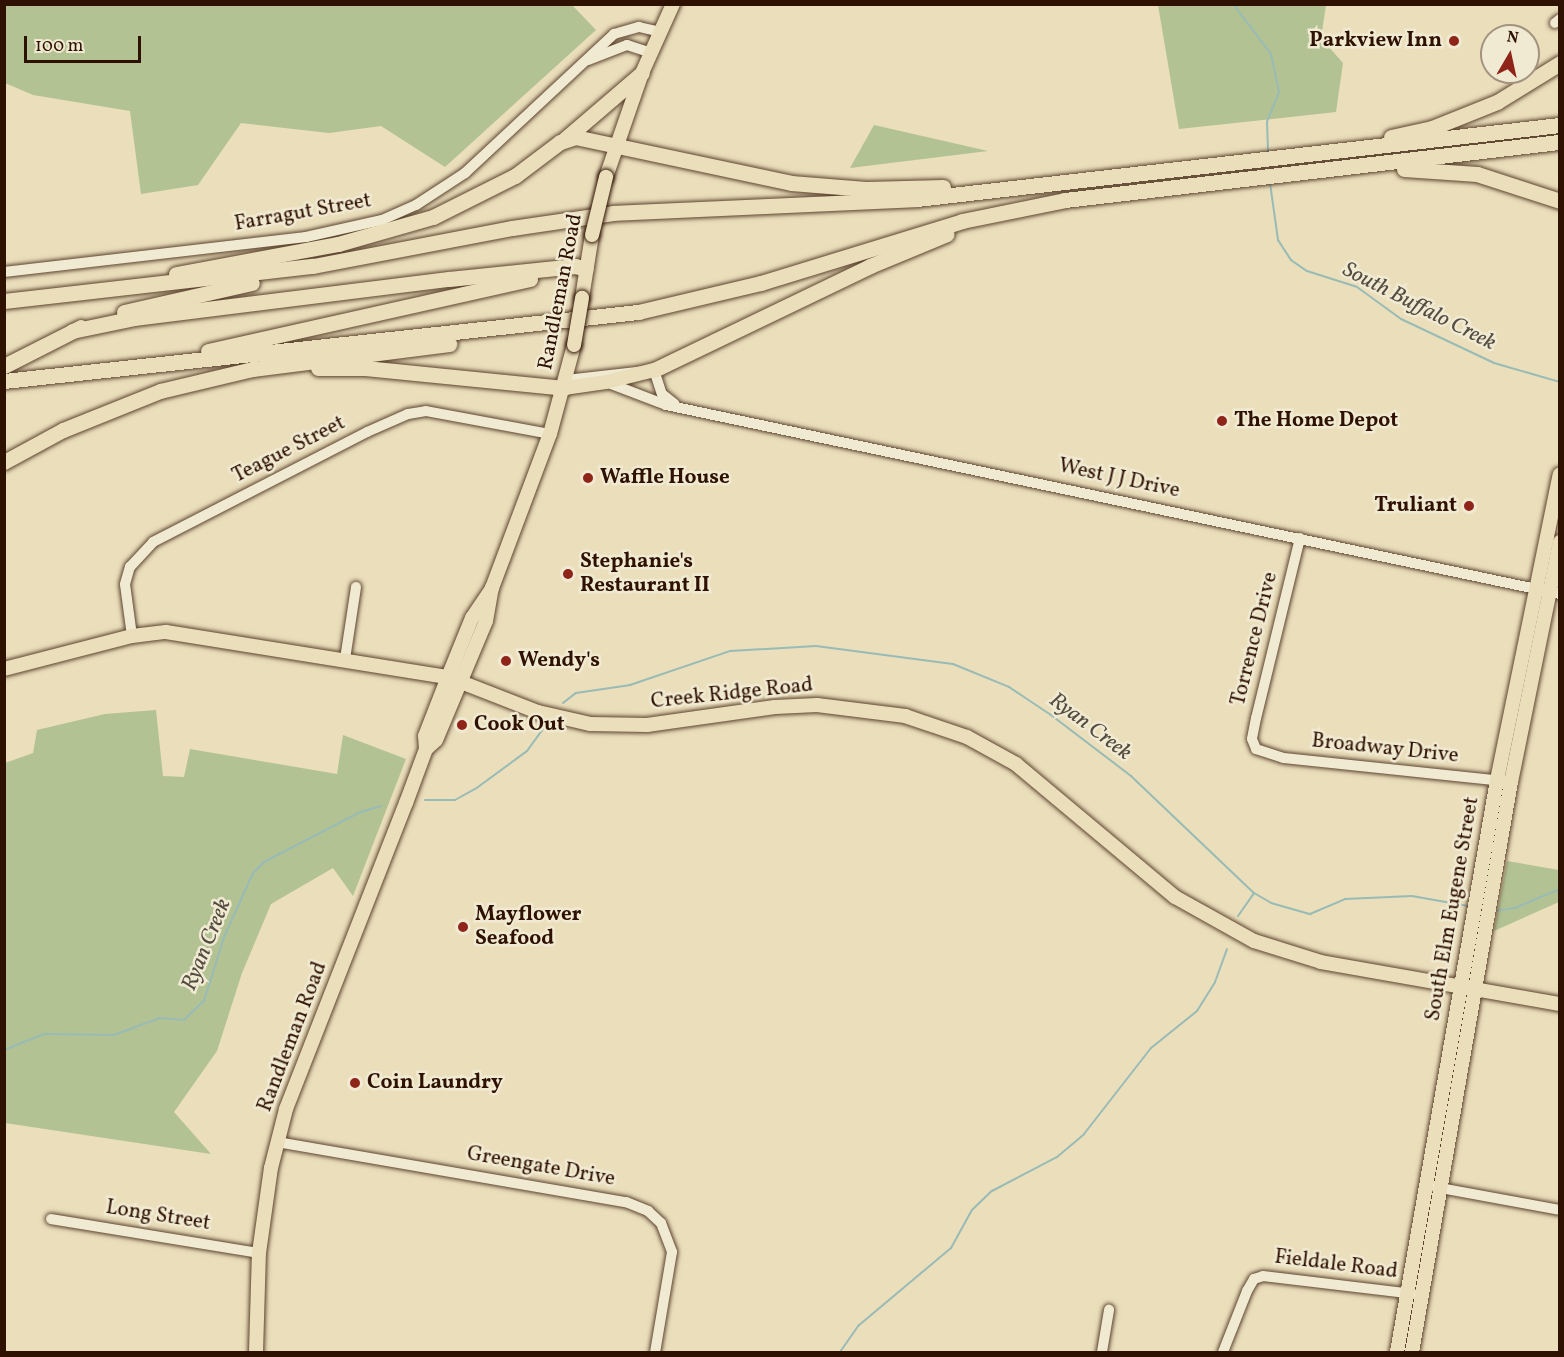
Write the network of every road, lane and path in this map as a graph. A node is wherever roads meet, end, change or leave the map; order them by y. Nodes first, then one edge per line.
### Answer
1 (673, 4) edge
2 (661, 32) junction
3 (651, 53) junction
4 (588, 60) junction
5 (1560, 63) edge
6 (642, 73) junction
7 (1560, 125) edge
8 (560, 142) junction
9 (1560, 142) edge
10 (616, 145) junction
11 (1376, 147) junction
12 (1378, 163) junction
13 (991, 191) junction
14 (1560, 201) edge
15 (962, 221) junction
16 (313, 266) junction
17 (586, 269) junction
18 (4, 272) edge
19 (6, 301) edge
20 (557, 323) junction
21 (72, 331) junction
22 (4, 366) edge
23 (108, 369) junction
24 (252, 369) junction
25 (654, 370) junction
26 (4, 381) edge
27 (606, 382) junction
28 (565, 384) junction
29 (681, 407) junction
30 (550, 434) junction
31 (4, 462) edge
32 (1560, 474) edge
33 (1300, 538) junction
34 (1560, 542) edge
35 (356, 587) dead end
36 (1534, 589) junction
37 (1554, 593) edge
38 (132, 636) junction
39 (345, 659) junction
40 (4, 669) edge
41 (454, 679) junction
42 (1256, 749) joint
43 (1497, 780) junction
44 (1511, 782) junction
45 (1487, 880) junction
46 (1479, 926) junction
47 (1461, 986) junction
48 (1476, 988) junction
49 (1560, 1004) edge
50 (277, 1142) junction
51 (1433, 1186) junction
52 (1560, 1210) edge
53 (51, 1219) dead end
54 (259, 1253) junction
55 (1407, 1293) junction
56 (1423, 1295) junction
57 (1109, 1310) dead end
58 (256, 1353) edge
59 (655, 1353) edge
60 (1102, 1353) edge
61 (1222, 1353) edge
62 (1397, 1353) edge
63 (1412, 1353) edge

1 - 2 main road, Randleman Road
2 - 3 main road, Randleman Road
2 - 4 street, Farragut Street
3 - 4 street, Farragut Street
3 - 6 main road, Randleman Road
4 - 18 street, Farragut Street
5 - 11 highway
6 - 8 highway
6 - 10 main road, Randleman Road
7 - 11 highway
8 - 10 highway
8 - 19 highway
9 - 12 highway
10 - 13 highway
10 - 17 main road, Randleman Road, bridge
11 - 13 highway
12 - 14 highway
12 - 15 highway
13 - 16 highway
15 - 20 highway
15 - 25 highway
16 - 19 highway
16 - 21 highway
17 - 21 highway
17 - 23 highway
17 - 28 main road, Randleman Road, bridge
20 - 23 highway
20 - 24 highway
21 - 22 highway
23 - 26 highway
24 - 28 highway
24 - 31 highway
25 - 27 main road, West J J Drive
25 - 28 street
25 - 29 street
27 - 28 main road, West J J Drive
27 - 29 street, West J J Drive
28 - 30 main road, Randleman Road
29 - 33 street, West J J Drive
30 - 38 street, Teague Street
30 - 41 main road, Randleman Road
32 - 36 main road, South Elm Eugene Street
33 - 36 street, West J J Drive
33 - 42 street, Torrence Drive
34 - 37 main road, South Elm Eugene Street
35 - 39 street
36 - 37 street, West J J Drive
36 - 43 main road, South Elm Eugene Street
37 - 44 main road, South Elm Eugene Street
38 - 39 main road, Creek Ridge Road
38 - 40 main road, Creek Ridge Road
39 - 41 main road, Creek Ridge Road
41 - 47 main road, Creek Ridge Road
41 - 50 main road, Randleman Road
42 - 43 street, Broadway Drive
43 - 44 street, Broadway Drive
43 - 45 main road, South Elm Eugene Street
44 - 45 main road, South Elm Eugene Street
45 - 46 main road, South Elm Eugene Street
46 - 47 main road, South Elm Eugene Street
46 - 48 main road, South Elm Eugene Street
47 - 48 main road, Creek Ridge Road
47 - 51 main road, South Elm Eugene Street
48 - 49 main road, Creek Ridge Road
48 - 51 main road, South Elm Eugene Street
50 - 54 main road, Randleman Road
50 - 59 street, Greengate Drive
51 - 52 street
51 - 55 main road, South Elm Eugene Street
51 - 56 main road, South Elm Eugene Street
53 - 54 street, Long Street
54 - 58 main road, Randleman Road
55 - 56 street, Fieldale Road
55 - 61 street, Fieldale Road
55 - 62 main road, South Elm Eugene Street
56 - 63 main road, South Elm Eugene Street
57 - 60 street

